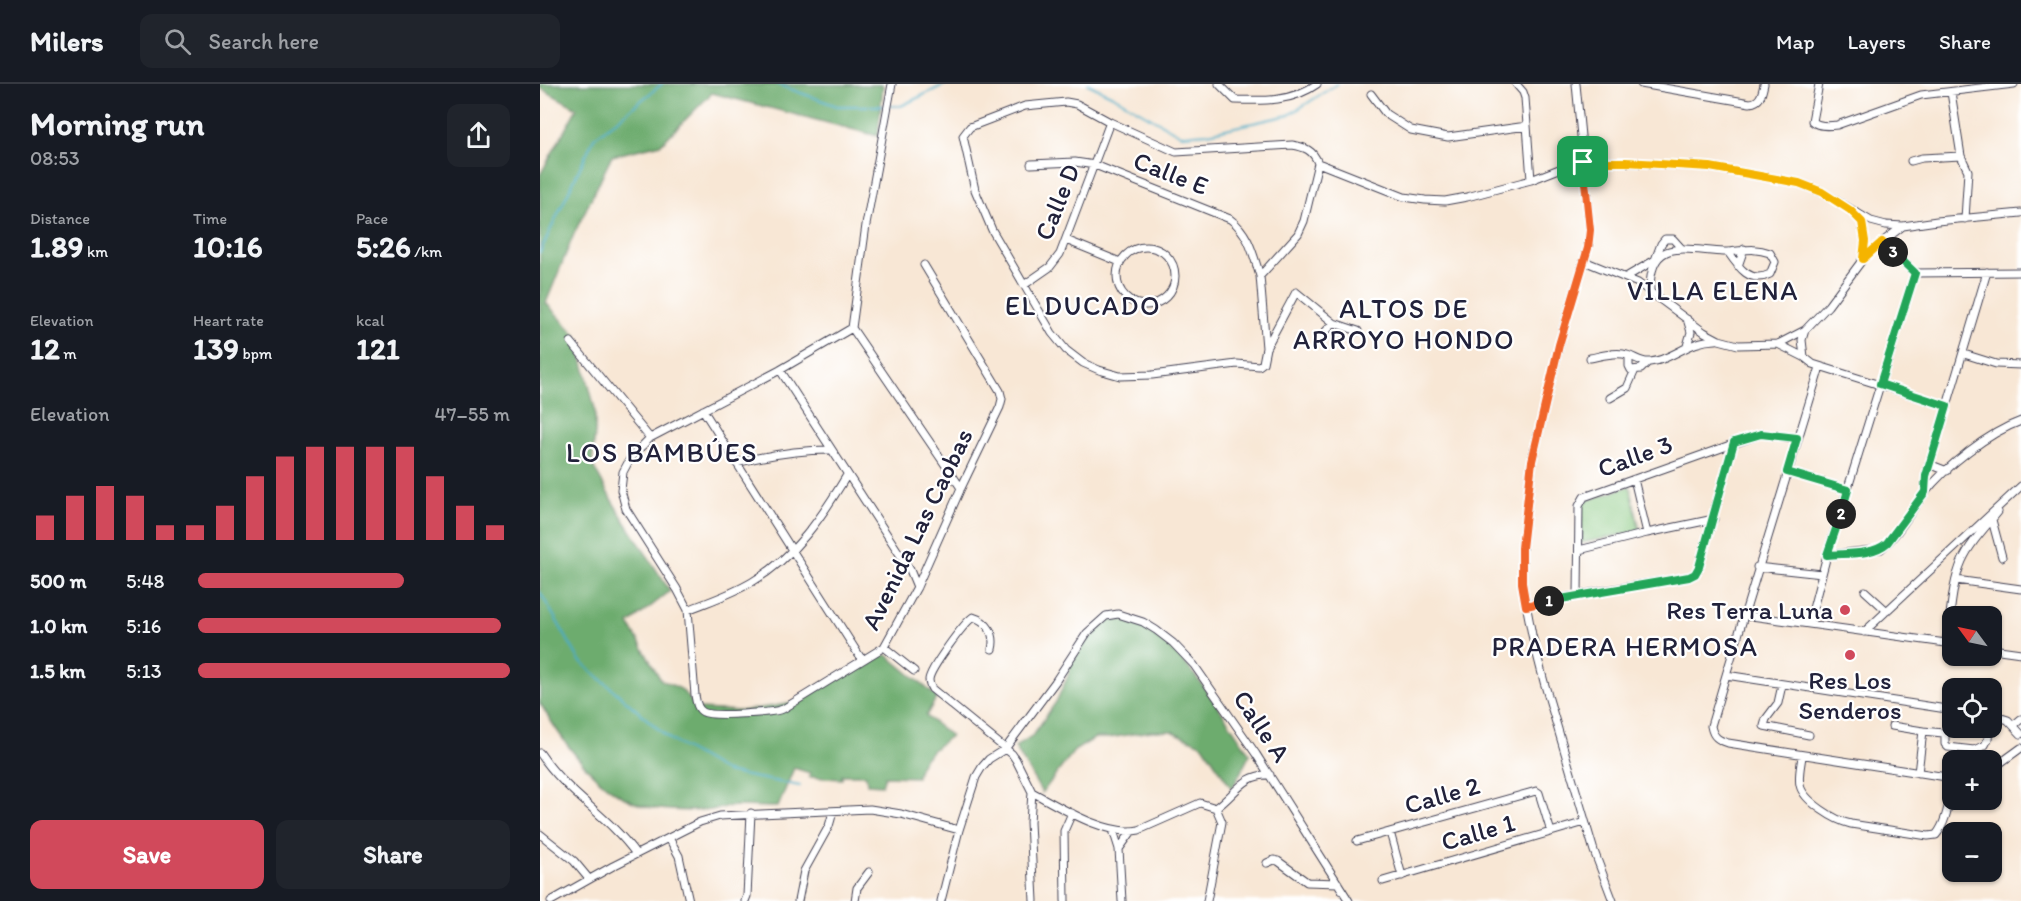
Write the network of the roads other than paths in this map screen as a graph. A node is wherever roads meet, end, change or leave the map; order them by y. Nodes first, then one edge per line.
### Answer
1 (892, 84) edge
2 (1218, 84) edge
3 (1317, 84) edge
4 (1516, 84) edge
5 (1576, 84) edge
6 (1641, 84) edge
7 (1764, 84) edge
8 (1819, 84) edge
9 (2014, 84) edge
10 (1951, 92) junction
11 (1371, 94) dead end
12 (1110, 122) junction
13 (1527, 126) junction
14 (1961, 156) junction
15 (1911, 161) dead end
16 (1583, 162) junction
17 (1318, 163) junction
18 (1031, 164) dead end
19 (1095, 165) junction
20 (1531, 180) junction
21 (1850, 210) junction
22 (2021, 213) edge
23 (1965, 219) junction
24 (1903, 226) junction
25 (1066, 240) junction
26 (1882, 242) junction
27 (1682, 249) junction
28 (1744, 249) junction
29 (1728, 252) junction
30 (1863, 259) junction
31 (1655, 260) junction
32 (1584, 261) junction
33 (1120, 262) junction
34 (924, 265) dead end
35 (1738, 266) junction
36 (1988, 272) junction
37 (2021, 272) edge
38 (1915, 273) junction
39 (1260, 276) junction
40 (1626, 277) junction
41 (1024, 285) junction
42 (1650, 290) junction
43 (1687, 319) junction
44 (1334, 323) junction
45 (852, 328) junction
46 (1805, 330) junction
47 (1358, 331) dead end
48 (1319, 338) dead end
49 (1719, 340) junction
50 (571, 342) dead end
51 (1778, 344) junction
52 (1687, 346) junction
53 (1266, 348) junction
54 (1964, 354) junction
55 (1629, 356) junction
56 (1804, 357) junction
57 (1590, 358) dead end
58 (1647, 363) junction
59 (2021, 365) edge
60 (1820, 367) junction
61 (780, 370) junction
62 (1635, 370) junction
63 (1880, 384) junction
64 (1610, 398) dead end
65 (1947, 406) junction
66 (703, 410) junction
67 (2021, 421) edge
68 (650, 438) junction
69 (1797, 438) junction
70 (1734, 442) junction
71 (830, 450) junction
72 (736, 463) junction
73 (1929, 464) junction
74 (1947, 471) junction
75 (1787, 472) junction
76 (847, 476) junction
77 (1634, 479) junction
78 (2021, 486) edge
79 (961, 488) junction
80 (1848, 490) junction
81 (2021, 490) edge
82 (1925, 492) junction
83 (2013, 494) junction
84 (1713, 519) junction
85 (1992, 520) junction
86 (1647, 533) junction
87 (1579, 550) junction
88 (792, 551) junction
89 (1827, 555) junction
90 (2002, 557) dead end
91 (1757, 567) junction
92 (926, 568) junction
93 (910, 570) junction
94 (1822, 574) junction
95 (1956, 580) junction
96 (918, 587) junction
97 (2021, 588) edge
98 (1865, 591) dead end
99 (1578, 595) junction
100 (1526, 606) junction
101 (1953, 606) edge
102 (688, 610) junction
103 (1887, 611) junction
104 (1744, 615) junction
105 (1809, 624) junction
106 (1864, 632) junction
107 (1942, 642) edge
108 (884, 647) junction
109 (992, 649) dead end
110 (2002, 650) edge
111 (2021, 653) edge
112 (862, 660) junction
113 (914, 671) dead end
114 (1726, 675) junction
115 (1782, 685) junction
116 (1942, 708) edge
117 (2002, 718) edge
118 (2021, 719) edge
119 (2014, 725) junction
120 (1892, 726) dead end
121 (1923, 730) junction
122 (1942, 733) edge
123 (2021, 734) edge
124 (1809, 735) dead end
125 (1945, 738) edge
126 (1988, 738) edge
127 (2021, 748) edge
128 (1005, 749) junction
129 (540, 753) edge
130 (1802, 756) junction
131 (2002, 762) edge
132 (1918, 773) junction
133 (1270, 775) junction
134 (1942, 776) edge
135 (1032, 792) junction
136 (1216, 808) junction
137 (1946, 810) edge
138 (833, 812) junction
139 (752, 813) junction
140 (1072, 813) junction
141 (1585, 822) junction
142 (959, 830) junction
143 (1113, 830) junction
144 (1132, 831) junction
145 (1390, 832) junction
146 (1551, 832) junction
147 (540, 834) edge
148 (669, 837) junction
149 (1357, 841) dead end
150 (1119, 849) junction
151 (636, 854) junction
152 (1267, 863) dead end
153 (869, 872) dead end
154 (1402, 876) junction
155 (588, 879) junction
156 (1383, 881) dead end
157 (1338, 883) junction
158 (551, 901) edge
159 (689, 901) edge
160 (745, 901) edge
161 (798, 901) edge
162 (855, 901) edge
163 (941, 901) edge
164 (1034, 901) edge
165 (1065, 901) edge
166 (1122, 901) edge
167 (1207, 901) edge
168 (1349, 901) edge
169 (1613, 901) edge

1 - 45 street
2 - 3 street
4 - 13 street
5 - 16 street
6 - 7 street
8 - 10 street
9 - 10 street
10 - 14 street
11 - 13 street
12 - 17 street
12 - 19 street, Calle D
12 - 41 street
13 - 20 street
14 - 15 street
14 - 23 street
16 - 20 street
16 - 21 street
16 - 32 street
17 - 20 street
17 - 39 street
18 - 19 street, Calle E
19 - 25 street, Calle D
19 - 39 street, Calle E
21 - 24 street
21 - 30 street
22 - 23 street
23 - 24 street
24 - 26 street
25 - 33 street
25 - 41 street, Calle D
26 - 30 street
26 - 38 street
27 - 29 street
27 - 31 street
27 - 31 street
28 - 29 street
28 - 35 street
28 - 35 street
29 - 35 street
30 - 46 street
31 - 40 street
31 - 42 street
32 - 40 street
32 - 100 street
33 - 33 street
34 - 79 street, Avenida Las Caobas
36 - 37 street
36 - 38 street
36 - 54 street
38 - 63 street
39 - 53 street, Calle E
40 - 42 street
41 - 53 street
42 - 43 street
43 - 49 street
43 - 52 street
44 - 47 street
44 - 48 street
44 - 53 street
45 - 61 street, Avenida Las Caobas
45 - 79 street
46 - 51 street
46 - 56 street
49 - 51 street
49 - 52 street
50 - 68 street
51 - 56 street
52 - 58 street
54 - 59 street
54 - 65 street
55 - 57 street
55 - 58 street
55 - 62 street
56 - 60 street
58 - 62 street
60 - 63 street
60 - 69 street
61 - 66 street, Avenida Las Caobas
61 - 71 street
62 - 64 street
63 - 65 street
63 - 80 street
65 - 73 street
66 - 68 street, Avenida Las Caobas
66 - 72 street
67 - 74 street
68 - 102 street, Avenida Las Caobas
69 - 70 street, Calle 3
69 - 75 street
70 - 77 street, Calle 3
70 - 84 street
71 - 72 street
71 - 76 street
72 - 88 street
73 - 74 street
73 - 82 street
74 - 82 street
75 - 80 street
75 - 91 street
76 - 88 street
76 - 93 street
77 - 86 street
77 - 87 street, Calle 3
78 - 83 street
79 - 92 street, Avenida Las Caobas
80 - 89 street
81 - 83 street
82 - 89 street
83 - 85 street
83 - 103 street
84 - 86 street
84 - 99 street
85 - 90 street
85 - 95 street
86 - 87 street
87 - 99 street, Calle 3
88 - 102 street
88 - 112 street
89 - 94 street
91 - 94 street
91 - 104 street
92 - 93 street
92 - 96 street, Avenida Las Caobas
93 - 96 street
94 - 105 street
95 - 97 street
95 - 101 street
96 - 108 street, Avenida Las Caobas
98 - 103 street
99 - 100 street
100 - 141 street
102 - 112 street, Avenida Las Caobas
103 - 106 street
104 - 105 street
104 - 114 street
105 - 106 street
106 - 107 street
108 - 112 street, Avenida Las Caobas
108 - 113 street
109 - 128 street
110 - 111 street
114 - 115 street
114 - 130 street
115 - 116 street
115 - 124 street
117 - 119 street
118 - 119 street
119 - 123 street
120 - 121 street
121 - 122 street
121 - 132 street
125 - 126 street
127 - 131 street
128 - 133 street, Calle A
128 - 135 street
128 - 142 street
129 - 151 street
130 - 132 street
130 - 137 street
132 - 134 street
133 - 136 street
133 - 157 street, Calle A
135 - 140 street
135 - 164 street
136 - 144 street
136 - 167 street
138 - 139 street
138 - 142 street
138 - 161 street
139 - 148 street
139 - 160 street
140 - 143 street
140 - 165 street
141 - 146 street, Calle 1
141 - 169 street
142 - 163 street
143 - 144 street
143 - 150 street
144 - 150 street
145 - 146 street, Calle 2
145 - 149 street, Calle 2
145 - 154 street
146 - 154 street, Calle 1
147 - 155 street
148 - 151 street
148 - 159 street
150 - 166 street
151 - 155 street
152 - 157 street
153 - 162 street
154 - 156 street, Calle 1
155 - 158 street
157 - 168 street, Calle A

